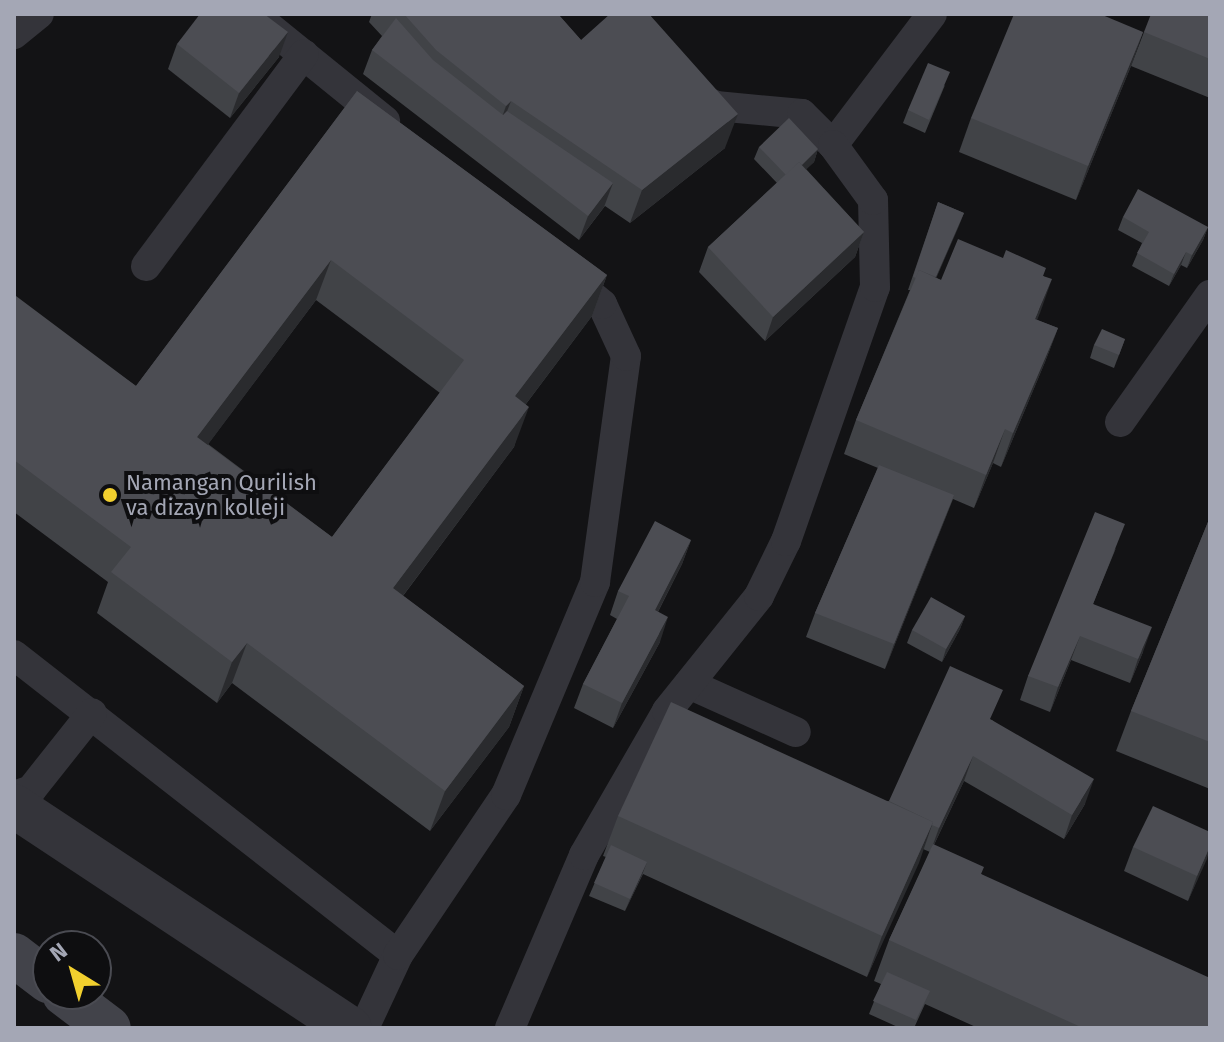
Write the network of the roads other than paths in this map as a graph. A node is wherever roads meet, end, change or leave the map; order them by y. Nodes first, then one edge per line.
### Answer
1 (39, 14) edge
2 (253, 14) edge
3 (931, 14) edge
4 (14, 34) edge
5 (304, 54) junction
6 (673, 75) edge
7 (411, 144) edge
8 (833, 145) junction
9 (542, 254) edge
10 (146, 266) dead end
11 (1210, 295) edge
12 (1120, 422) dead end
13 (14, 655) edge
14 (689, 684) junction
15 (92, 713) junction
16 (796, 732) dead end
17 (14, 796) edge
18 (14, 806) edge
19 (14, 955) edge
20 (398, 955) junction
21 (32, 969) edge
22 (85, 1010) edge
23 (109, 1028) edge
24 (350, 1028) edge
25 (364, 1028) edge
26 (510, 1028) edge

1 - 4 lane
2 - 5 lane
3 - 8 lane
5 - 7 lane
5 - 10 lane
6 - 8 lane
8 - 14 lane
9 - 20 lane
11 - 12 lane
13 - 15 lane
14 - 16 lane
14 - 26 lane
15 - 17 lane
15 - 20 lane
18 - 24 street
19 - 21 main road
20 - 25 lane
22 - 23 main road

